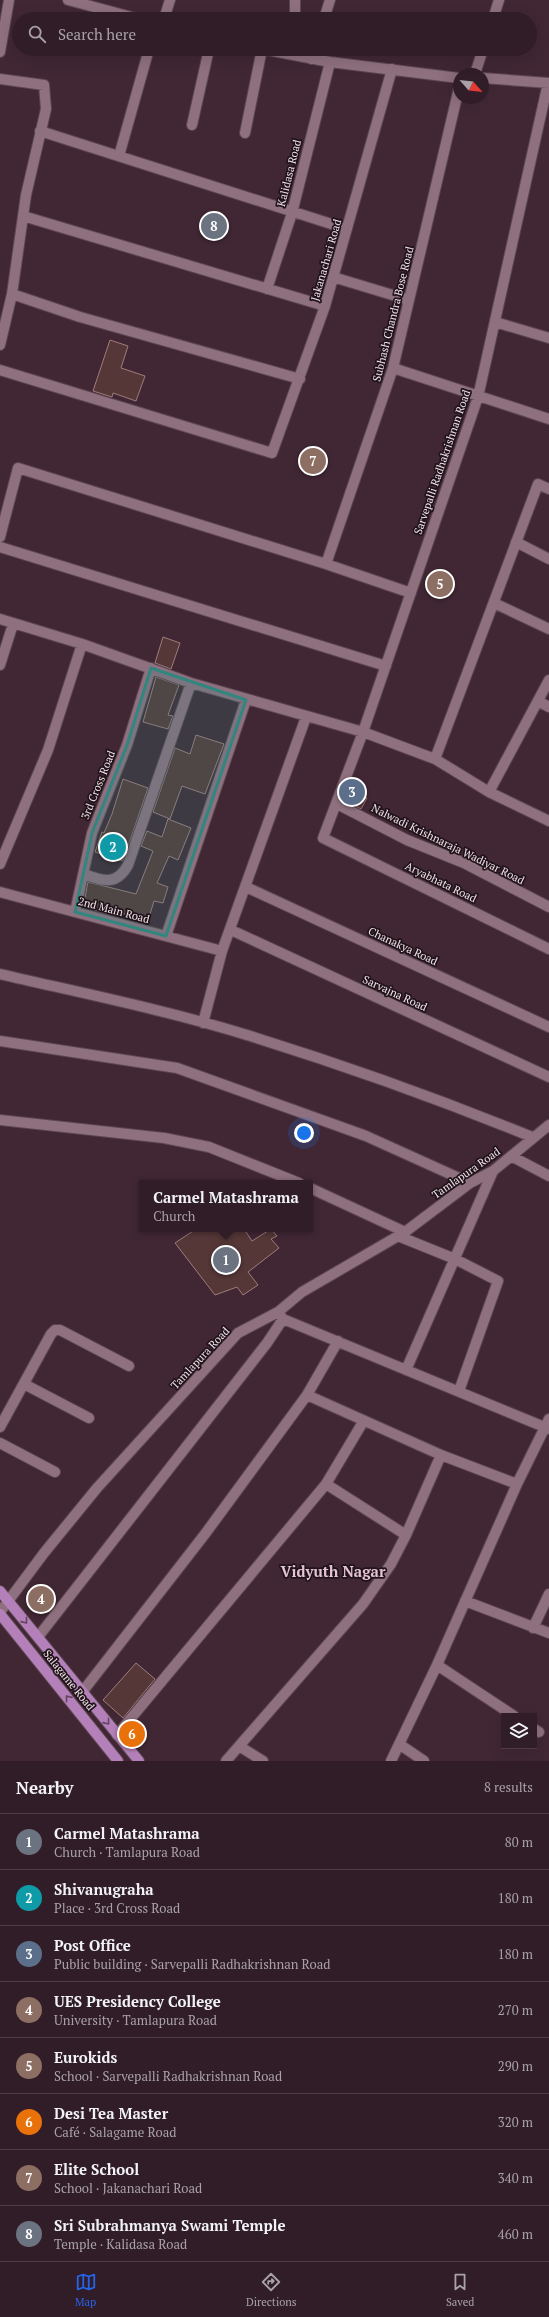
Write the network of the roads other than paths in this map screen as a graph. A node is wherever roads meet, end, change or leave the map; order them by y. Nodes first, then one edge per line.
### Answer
1 (9, 0) edge
2 (68, 0) edge
3 (170, 0) edge
4 (295, 0) edge
5 (330, 0) edge
6 (499, 0) edge
7 (113, 12) edge
8 (166, 12) edge
9 (295, 12) edge
10 (326, 12) edge
11 (495, 12) edge
12 (0, 52) edge
13 (147, 56) edge
14 (207, 56) edge
15 (261, 56) edge
16 (317, 56) edge
17 (481, 56) edge
18 (330, 62) junction
19 (477, 68) edge
20 (392, 69) junction
21 (453, 77) edge
22 (489, 78) edge
23 (0, 79) edge
24 (548, 83) edge
25 (455, 104) edge
26 (192, 125) dead end
27 (40, 131) junction
28 (245, 133) dead end
29 (119, 156) junction
30 (292, 213) junction
31 (23, 216) junction
32 (347, 229) junction
33 (333, 277) junction
34 (267, 289) junction
35 (12, 294) junction
36 (409, 300) junction
37 (325, 306) junction
38 (495, 322) junction
39 (549, 338) edge
40 (0, 345) edge
41 (393, 368) junction
42 (0, 370) edge
43 (300, 378) junction
44 (478, 397) junction
45 (549, 419) edge
46 (549, 489) edge
47 (0, 537) edge
48 (516, 542) junction
49 (0, 547) edge
50 (549, 559) edge
51 (326, 564) junction
52 (411, 593) junction
53 (494, 603) junction
54 (0, 619) edge
55 (13, 624) junction
56 (549, 629) edge
57 (82, 644) junction
58 (0, 665) edge
59 (386, 666) junction
60 (151, 668) junction
61 (549, 680) edge
62 (191, 683) junction
63 (246, 700) junction
64 (538, 701) junction
65 (549, 707) edge
66 (306, 717) junction
67 (363, 732) junction
68 (435, 759) junction
69 (488, 792) junction
70 (336, 804) junction
71 (549, 821) edge
72 (323, 838) joint
73 (0, 864) edge
74 (84, 874) junction
75 (246, 887) junction
76 (0, 892) edge
77 (549, 907) edge
78 (75, 912) junction
79 (231, 930) junction
80 (166, 936) junction
81 (549, 949) edge
82 (222, 951) junction
83 (0, 974) edge
84 (204, 1023) junction
85 (549, 1027) edge
86 (0, 1041) edge
87 (549, 1077) edge
88 (0, 1120) edge
89 (549, 1125) edge
90 (532, 1137) junction
91 (511, 1156) junction
92 (493, 1171) junction
93 (549, 1176) edge
94 (292, 1180) edge
95 (470, 1183) junction
96 (313, 1190) edge
97 (402, 1234) junction
98 (455, 1259) junction
99 (280, 1316) junction
100 (338, 1341) junction
101 (129, 1366) dead end
102 (406, 1370) junction
103 (24, 1384) junction
104 (459, 1390) junction
105 (307, 1395) junction
106 (89, 1418) dead end
107 (363, 1422) junction
108 (548, 1425) edge
109 (0, 1427) edge
110 (0, 1443) edge
111 (441, 1455) junction
112 (55, 1472) dead end
113 (326, 1484) junction
114 (517, 1484) junction
115 (406, 1535) junction
116 (0, 1591) edge
117 (549, 1594) edge
118 (466, 1601) junction
119 (9, 1602) junction
120 (0, 1613) edge
121 (534, 1628) junction
122 (549, 1633) edge
123 (38, 1637) junction
124 (437, 1665) junction
125 (83, 1692) junction
126 (509, 1713) edge
127 (117, 1735) junction
128 (399, 1744) junction
129 (239, 1746) junction
130 (118, 1761) edge
131 (139, 1761) edge
132 (226, 1761) edge
133 (263, 1761) edge
134 (391, 1761) edge
135 (424, 1761) edge

1 - 12 street
2 - 7 street
3 - 8 street
4 - 9 street
5 - 10 street
6 - 11 street
13 - 29 street
14 - 26 street
15 - 28 street
16 - 18 street
17 - 19 street
18 - 20 street
18 - 30 street, Kalidasa Road
20 - 21 street
20 - 32 street, Jakanachari Road
22 - 24 street
23 - 27 street
24 - 38 street, Sarvepalli Radhakrishnan Road
25 - 36 street, Subhash Chandra Bose Road
27 - 29 street
27 - 31 street
29 - 30 street
30 - 32 street
30 - 34 street, Kalidasa Road
31 - 34 street
31 - 35 street
32 - 33 street, Jakanachari Road
33 - 36 street
33 - 37 street, Jakanachari Road
34 - 37 street
35 - 40 street
35 - 43 street
36 - 41 street, Subhash Chandra Bose Road
37 - 43 street, Jakanachari Road
38 - 39 street
38 - 44 street, Sarvepalli Radhakrishnan Road
41 - 44 street
41 - 51 street, Subhash Chandra Bose Road
42 - 43 street, Jakanachari Road
44 - 45 street
44 - 52 street, Sarvepalli Radhakrishnan Road
46 - 48 street
47 - 51 street
48 - 50 street
48 - 53 street
49 - 59 street
51 - 52 street
52 - 59 street, Sarvepalli Radhakrishnan Road
53 - 56 street
53 - 68 street
54 - 55 street
55 - 57 street
55 - 58 street
57 - 60 street
57 - 73 street
59 - 67 street, Sarvepalli Radhakrishnan Road
60 - 62 street
60 - 74 street, 3rd Cross Road
61 - 64 street
62 - 63 street
62 - 74 street
63 - 66 street
63 - 80 street
64 - 65 street
64 - 69 street
66 - 67 street
66 - 75 street
67 - 68 street
67 - 70 street, Sarvepalli Radhakrishnan Road
68 - 69 street
69 - 71 street
70 - 72 street, Sarvepalli Radhakrishnan Road
70 - 77 street, Nalwadi Krishnaraja Wadiyar Road
72 - 81 street, Aryabhata Road
74 - 78 street, 3rd Cross Road
75 - 79 street
75 - 85 street, Chanakya Road
76 - 78 street, 2nd Main Road
78 - 80 street, 2nd Main Road
79 - 82 street
79 - 87 street, Sarvajna Road
80 - 82 street, 2nd Main Road
82 - 84 street
83 - 84 street
84 - 90 street
86 - 95 street
88 - 94 street
89 - 90 street, Tamlapura Road
90 - 91 street, Tamlapura Road
91 - 92 street, Tamlapura Road
91 - 93 street
92 - 95 street, Tamlapura Road
92 - 98 street
95 - 97 street, Tamlapura Road
96 - 97 street
97 - 98 street
97 - 99 street, Tamlapura Road
98 - 102 street
98 - 104 street
99 - 100 street
99 - 119 street, Tamlapura Road
99 - 123 street
100 - 102 street
100 - 105 street
101 - 103 street
102 - 104 street
103 - 106 street
103 - 109 street
104 - 108 street
105 - 107 street
105 - 125 street
107 - 111 street
107 - 113 street
108 - 114 street
110 - 112 street
111 - 114 street
111 - 115 street
113 - 115 street
113 - 127 street
114 - 118 street
115 - 129 street
116 - 119 main road
117 - 121 street
118 - 121 street
118 - 124 street
119 - 120 street, Tamlapura Road
119 -> 123 main road
130 -> 120 main road, Salagame Road
121 - 122 street
123 - 125 main road
124 - 126 street
124 - 128 street
125 -> 127 main road
127 - 131 main road
128 - 134 street
128 - 135 street
129 - 132 street
129 - 133 street

